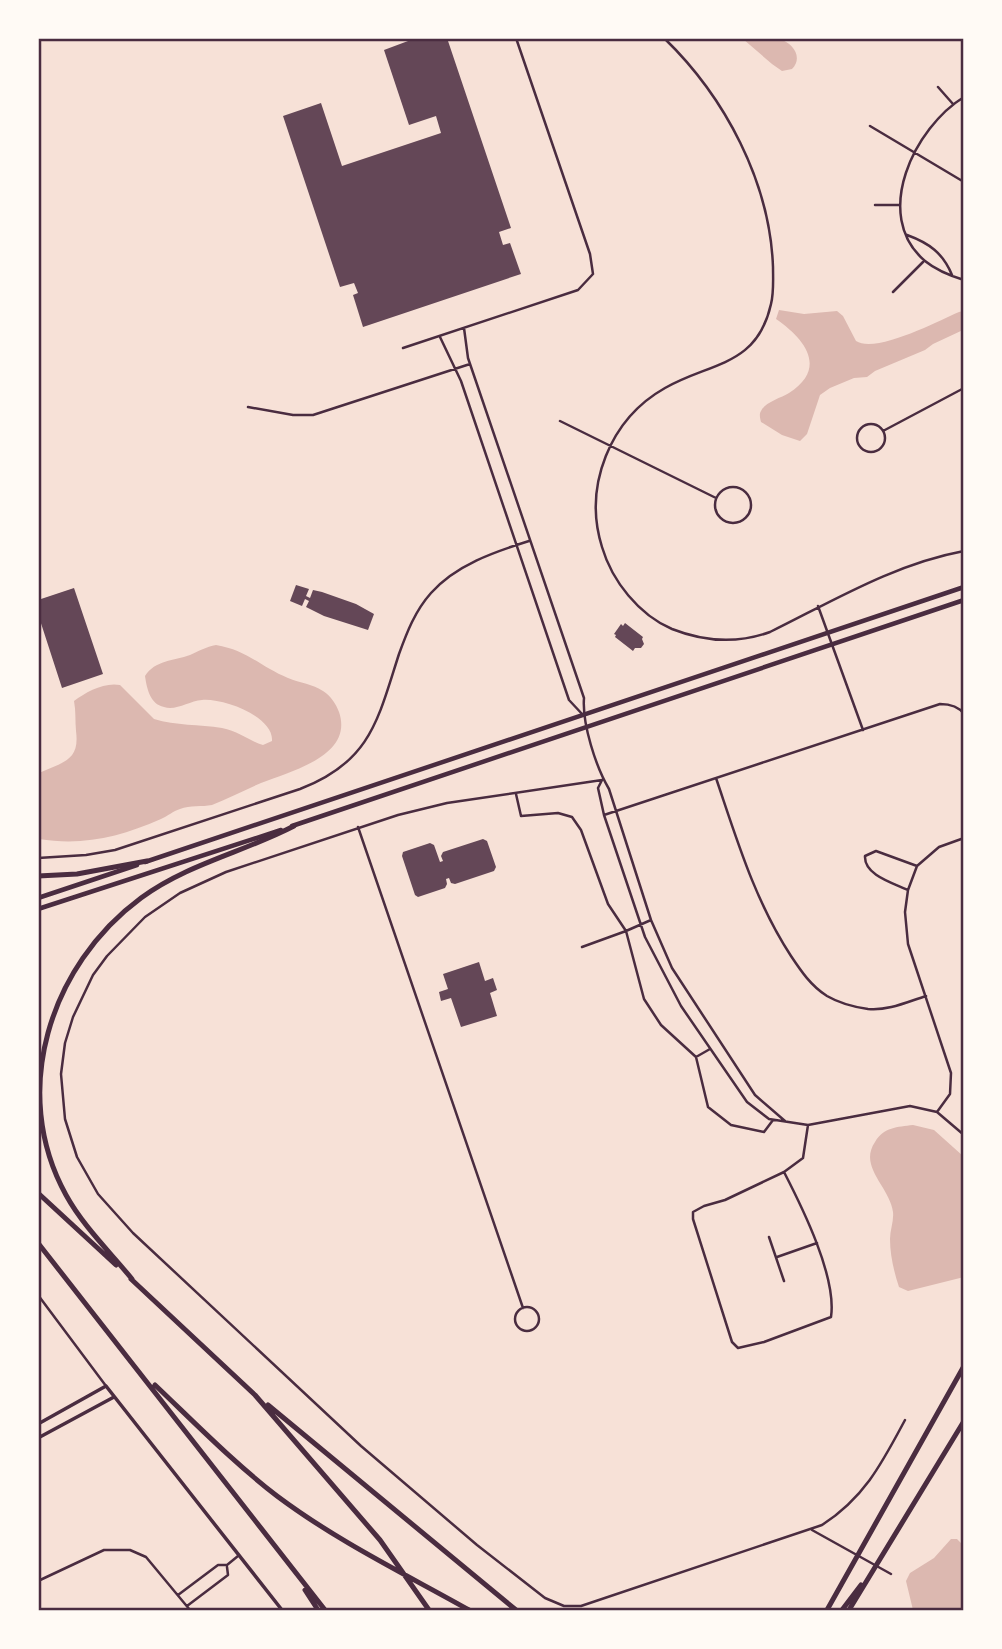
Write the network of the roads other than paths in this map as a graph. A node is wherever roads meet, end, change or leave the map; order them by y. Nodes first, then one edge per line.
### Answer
1 (516, 38) edge
2 (664, 38) edge
3 (938, 88) dead end
4 (964, 97) edge
5 (953, 104) junction
6 (870, 127) dead end
7 (915, 152) junction
8 (964, 183) edge
9 (875, 205) dead end
10 (900, 205) junction
11 (907, 235) junction
12 (924, 261) junction
13 (953, 276) junction
14 (964, 280) edge
15 (893, 292) dead end
16 (464, 328) junction
17 (440, 336) junction
18 (403, 348) dead end
19 (470, 364) junction
20 (456, 368) junction
21 (964, 388) edge
22 (248, 407) dead end
23 (560, 421) dead end
24 (883, 431) junction
25 (610, 446) junction
26 (716, 498) junction
27 (529, 541) junction
28 (515, 545) junction
29 (964, 551) edge
30 (964, 587) edge
31 (964, 600) edge
32 (818, 606) junction
33 (829, 632) junction
34 (833, 644) junction
35 (962, 713) edge
36 (583, 715) junction
37 (587, 727) junction
38 (863, 730) junction
39 (716, 778) junction
40 (602, 780) junction
41 (516, 793) junction
42 (615, 812) junction
43 (604, 815) junction
44 (294, 826) junction
45 (358, 827) junction
46 (964, 838) edge
47 (38, 858) edge
48 (147, 862) junction
49 (917, 866) junction
50 (38, 876) edge
51 (908, 890) junction
52 (38, 898) edge
53 (38, 909) edge
54 (651, 920) junction
55 (641, 925) junction
56 (626, 931) junction
57 (582, 947) dead end
58 (672, 968) junction
59 (663, 973) junction
60 (926, 996) junction
61 (710, 1049) junction
62 (696, 1057) junction
63 (742, 1075) junction
64 (732, 1082) junction
65 (937, 1112) junction
66 (773, 1120) junction
67 (785, 1121) junction
68 (808, 1125) junction
69 (964, 1135) edge
70 (784, 1172) junction
71 (38, 1193) edge
72 (769, 1237) dead end
73 (817, 1243) junction
74 (38, 1246) edge
75 (776, 1258) junction
76 (132, 1279) junction
77 (784, 1281) dead end
78 (38, 1295) edge
79 (523, 1308) junction
80 (964, 1366) edge
81 (144, 1376) junction
82 (106, 1386) junction
83 (255, 1395) junction
84 (114, 1397) junction
85 (905, 1420) dead end
86 (964, 1421) edge
87 (38, 1423) edge
88 (38, 1438) edge
89 (812, 1530) junction
90 (239, 1556) junction
91 (228, 1565) junction
92 (873, 1570) junction
93 (891, 1574) dead end
94 (297, 1575) junction
95 (38, 1581) edge
96 (178, 1595) junction
97 (187, 1606) junction
98 (429, 1610) edge
99 (190, 1611) edge
100 (282, 1611) edge
101 (318, 1611) edge
102 (325, 1611) edge
103 (469, 1611) edge
104 (516, 1611) edge
105 (827, 1611) edge
106 (842, 1611) edge
107 (849, 1611) edge

1 - 16 street
2 - 25 street
3 - 5 street
4 - 5 street
5 - 7 street
6 - 7 street
7 - 8 street
7 - 10 street
9 - 10 street
10 - 11 street
11 - 12 street
11 - 13 street
12 - 13 street
12 - 15 street
13 - 14 street
16 - 17 street
16 - 19 street
17 - 18 street
17 - 20 street
19 - 20 street
19 - 27 street
20 - 22 street
20 - 28 street
21 - 24 street
23 - 25 street
24 - 24 street
25 - 26 street
25 - 32 street
26 - 26 street
27 - 28 street
27 - 36 street
28 - 36 street
28 - 47 street
29 - 32 street
30 - 33 main road
31 - 34 main road
32 - 33 street
33 - 34 street
33 - 36 main road
34 - 37 main road
34 - 38 street
35 - 38 street
36 - 37 street
36 - 48 main road
37 - 40 street
37 - 44 main road
38 - 39 street
39 - 42 street
39 - 60 street
40 - 41 street
40 - 42 street
40 - 43 street
41 - 45 street
41 - 56 street
42 - 43 street
42 - 54 street
43 - 55 street
44 - 53 main road
44 - 76 highway
45 - 79 street
45 - 89 street
46 - 49 street
48 - 50 highway
48 - 52 main road
49 - 51 street
49 - 51 street
51 - 60 street
54 - 55 street
54 - 58 street
55 - 56 street
55 - 59 street
56 - 57 street
56 - 62 street
58 - 59 street
58 - 63 street
59 - 61 street
60 - 65 street
61 - 62 street
61 - 64 street
62 - 66 street
63 - 64 street
63 - 67 street
64 - 66 street
65 - 68 street
65 - 69 street
66 - 67 street
67 - 68 street
68 - 70 street
70 - 73 street
70 - 73 street
71 - 76 highway
72 - 75 street
73 - 75 street
74 - 81 highway
75 - 77 street
76 - 83 highway
78 - 82 street
79 - 79 street
80 - 105 highway
81 - 94 highway
81 - 103 highway
82 - 84 street
82 - 87 street
83 - 98 highway
83 - 104 highway
84 - 88 street
84 - 90 street
85 - 89 street
86 - 92 highway
89 - 93 street
90 - 91 street
90 - 100 street
91 - 96 street
91 - 97 street
92 - 106 highway
92 - 107 highway
94 - 101 highway
94 - 102 highway
95 - 96 street
96 - 97 street
97 - 99 street

